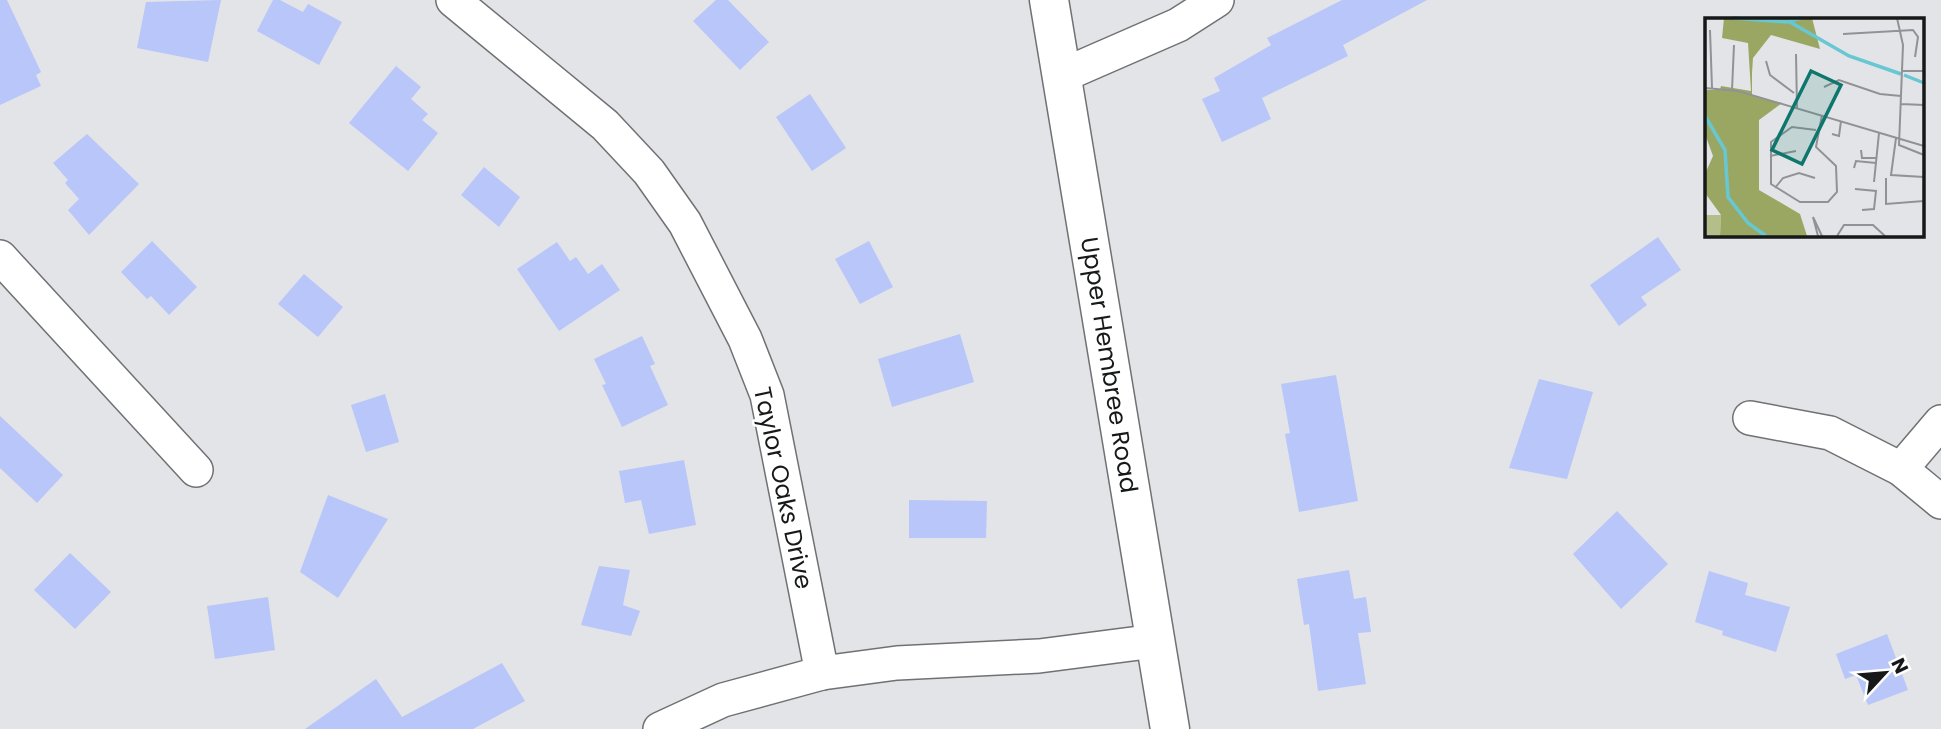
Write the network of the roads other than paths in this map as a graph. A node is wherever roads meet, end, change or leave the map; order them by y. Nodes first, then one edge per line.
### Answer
1 (453, 0) edge
2 (1049, 0) edge
3 (1217, 0) edge
4 (1061, 76) junction
5 (0, 257) edge
6 (1750, 418) dead end
7 (1941, 422) edge
8 (1901, 469) junction
9 (196, 470) dead end
10 (1941, 502) edge
11 (1155, 641) junction
12 (822, 673) junction
13 (660, 729) edge
14 (1170, 729) edge

1 - 12 street, Taylor Oaks Drive
2 - 4 street, Upper Hembree Road
3 - 4 street
4 - 11 street, Upper Hembree Road
5 - 9 street
6 - 8 street
7 - 8 street
8 - 10 street
11 - 12 street
11 - 14 street, Upper Hembree Road
12 - 13 street

